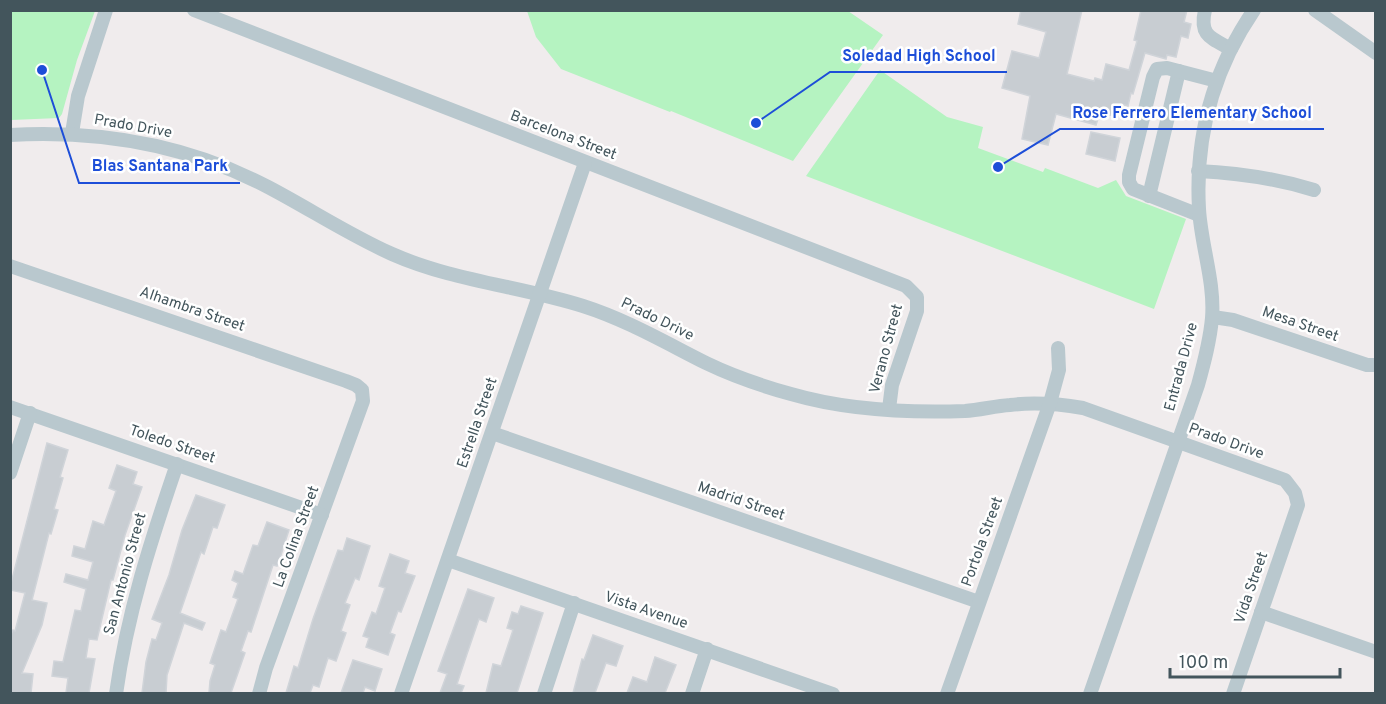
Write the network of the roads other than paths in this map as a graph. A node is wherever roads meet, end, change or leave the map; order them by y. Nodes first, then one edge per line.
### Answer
1 (106, 10) edge
2 (194, 10) edge
3 (1254, 10) edge
4 (1315, 10) edge
5 (1205, 12) edge
6 (1231, 49) junction
7 (1376, 53) edge
8 (1179, 71) junction
9 (1217, 81) junction
10 (72, 133) junction
11 (10, 135) edge
12 (585, 163) junction
13 (1198, 171) junction
14 (1314, 190) dead end
15 (1149, 195) junction
16 (1199, 215) junction
17 (10, 266) edge
18 (539, 294) junction
19 (917, 297) joint
20 (1213, 317) junction
21 (1058, 348) dead end
22 (1376, 365) edge
23 (362, 390) joint
24 (1050, 403) junction
25 (10, 407) edge
26 (889, 409) junction
27 (30, 413) junction
28 (492, 433) junction
29 (1178, 442) junction
30 (177, 464) junction
31 (10, 473) edge
32 (1295, 493) joint
33 (322, 515) junction
34 (448, 560) junction
35 (979, 602) junction
36 (574, 603) junction
37 (1261, 612) junction
38 (707, 649) junction
39 (1376, 652) edge
40 (116, 693) edge
41 (259, 693) edge
42 (401, 693) edge
43 (544, 693) edge
44 (692, 693) edge
45 (833, 693) edge
46 (947, 693) edge
47 (1090, 693) edge
48 (1233, 693) edge

1 - 10 street
2 - 12 street, Barcelona Street
3 - 6 street, Entrada Drive
4 - 7 street
5 - 6 street
6 - 9 street, Entrada Drive
8 - 9 street
8 - 15 street
8 - 15 street
9 - 13 street, Entrada Drive
10 - 11 street, Prado Drive
10 - 18 street, Prado Drive
12 - 18 street, Estrella Street
12 - 19 street, Barcelona Street
13 - 14 street
13 - 16 street, Entrada Drive
15 - 16 street
16 - 20 street, Entrada Drive
17 - 23 street, Alhambra Street
18 - 26 street, Prado Drive
18 - 28 street, Estrella Street
19 - 26 street, Verano Street
20 - 22 street, Mesa Street
20 - 29 street, Entrada Drive
21 - 24 street, Portola Street
23 - 33 street, La Colina Street
24 - 26 street, Prado Drive
24 - 29 street, Prado Drive
24 - 35 street, Portola Street
25 - 27 street, Toledo Street
27 - 30 street, Toledo Street
27 - 31 street
28 - 34 street, Estrella Street
28 - 35 street, Madrid Street
29 - 32 street, Prado Drive
29 - 47 street, Entrada Drive
30 - 33 street, Toledo Street
30 - 40 street, San Antonio Street
32 - 37 street, Vida Street
33 - 41 street, La Colina Street
34 - 36 street, Vista Avenue
34 - 42 street, Estrella Street
35 - 46 street, Portola Street
36 - 38 street, Vista Avenue
36 - 43 street
37 - 39 street
37 - 48 street, Vida Street
38 - 44 street
38 - 45 street, Vista Avenue

